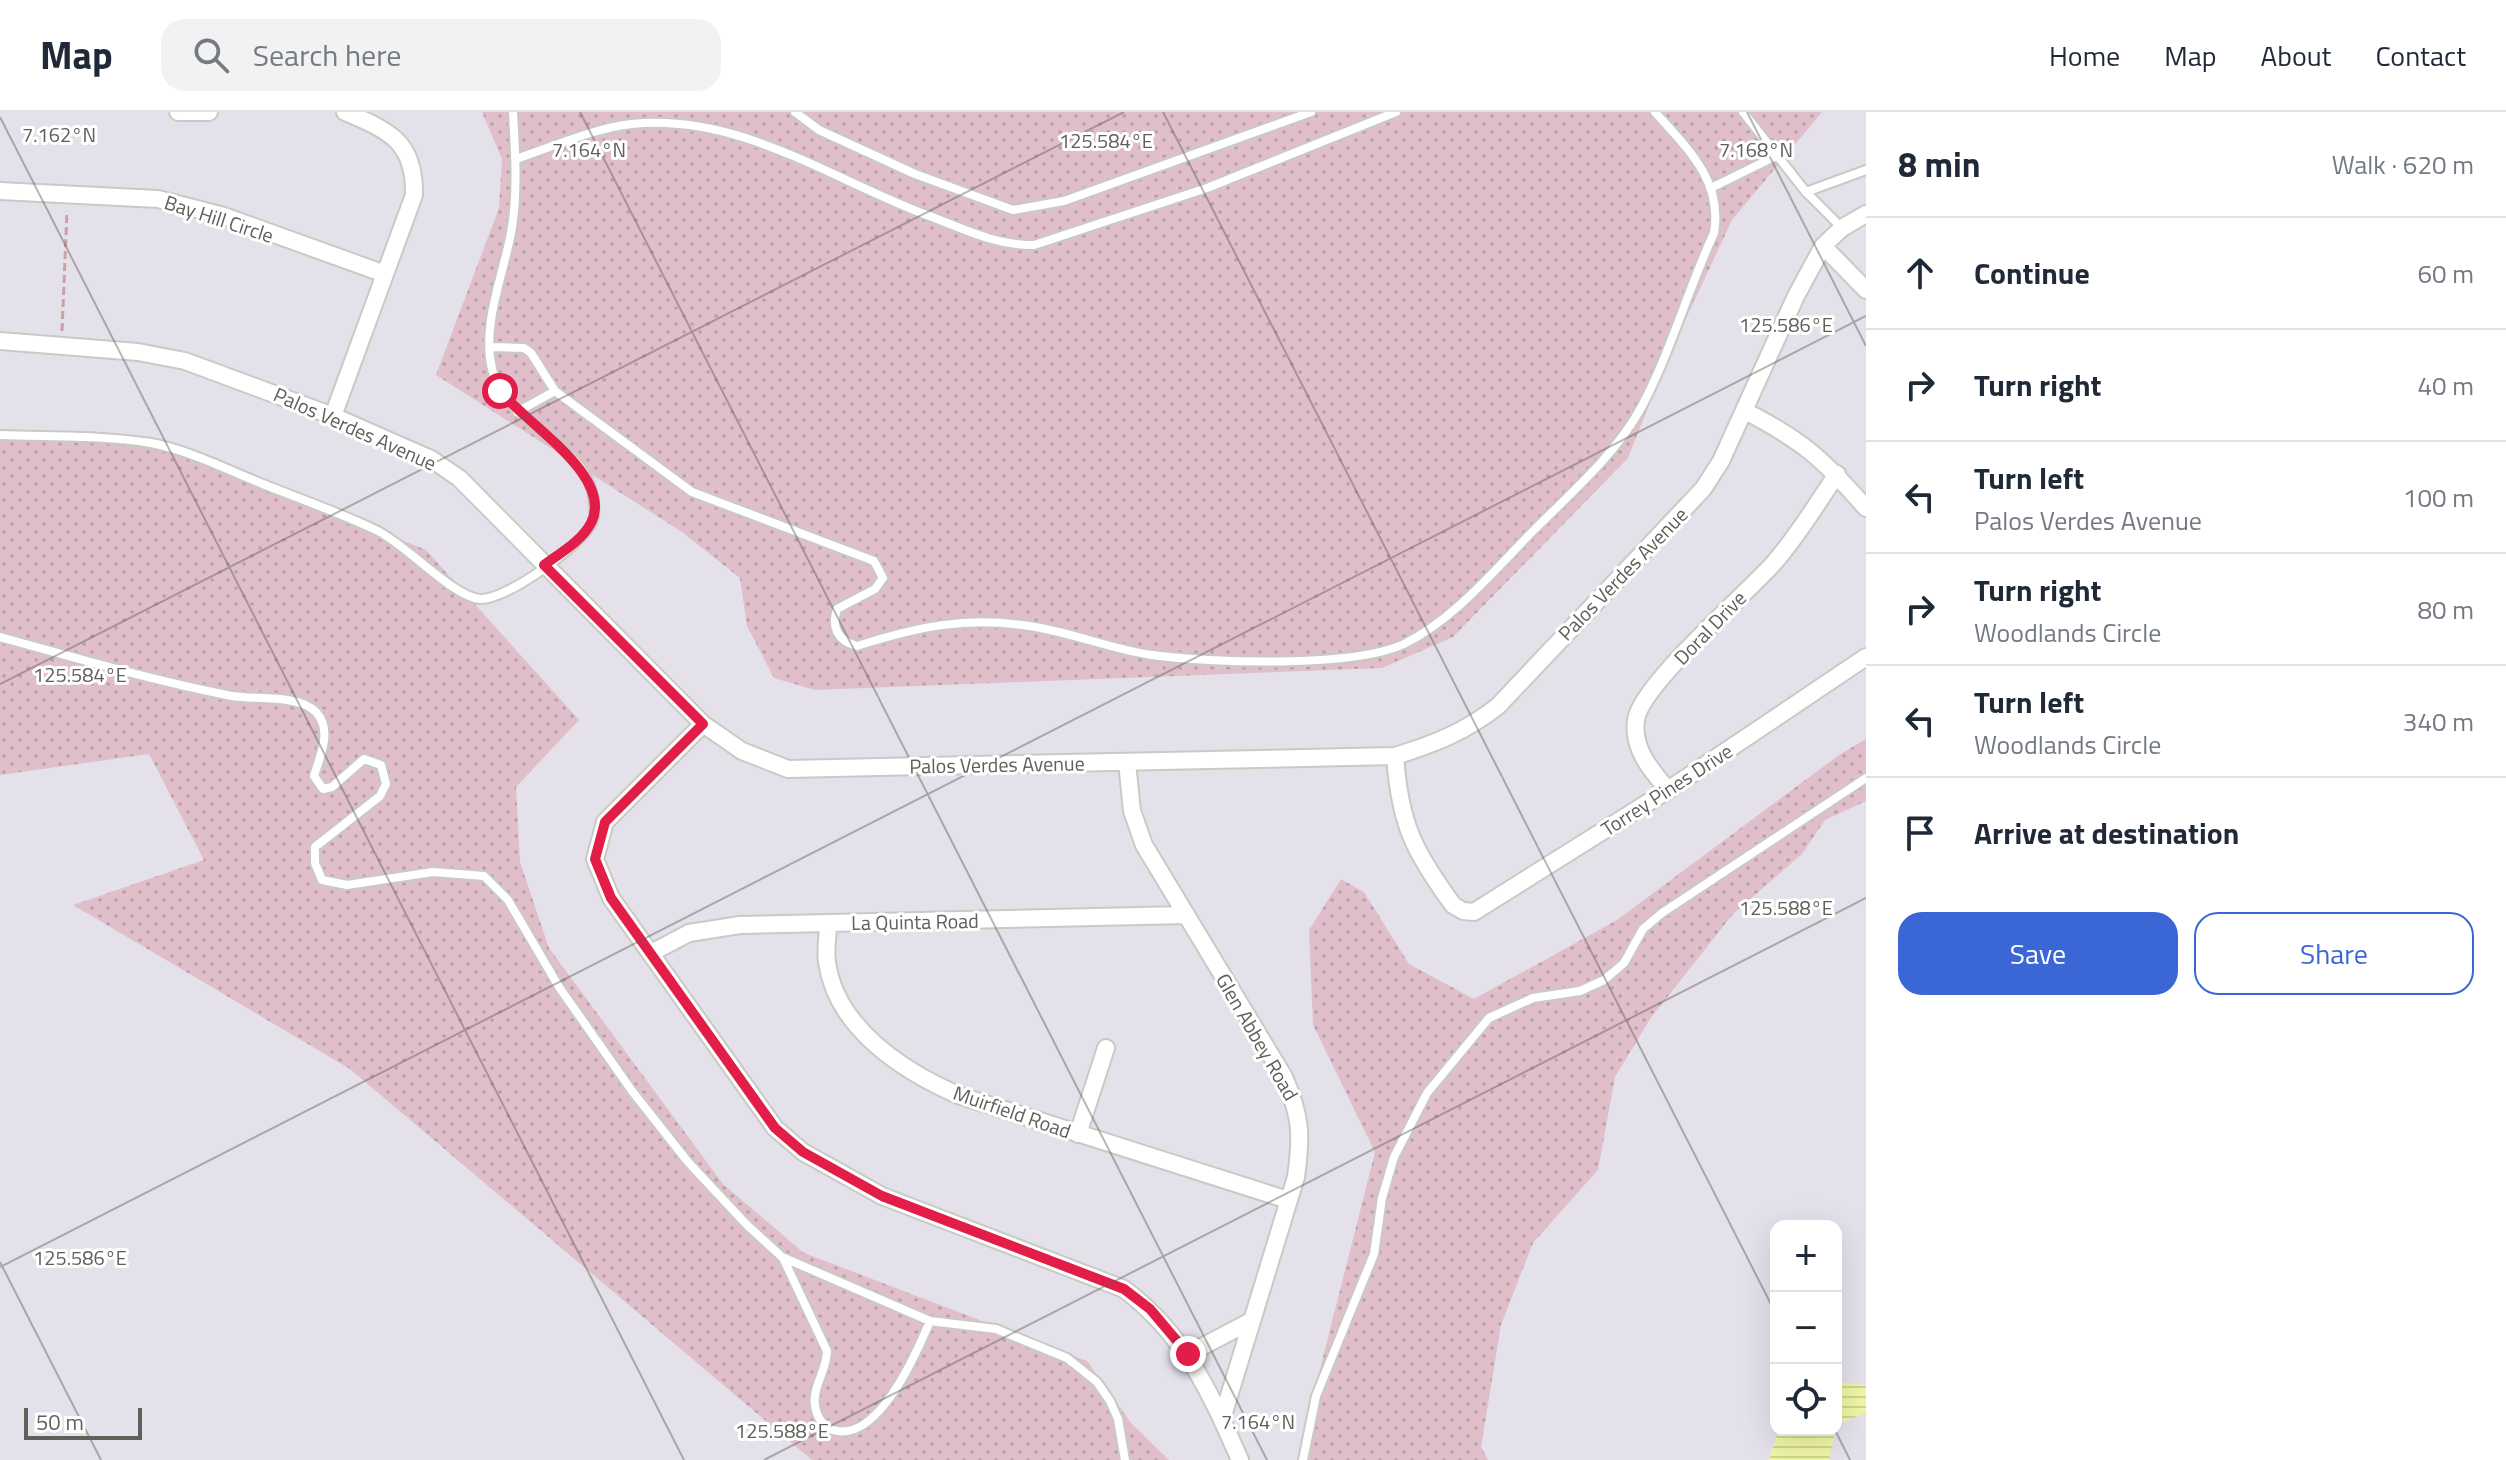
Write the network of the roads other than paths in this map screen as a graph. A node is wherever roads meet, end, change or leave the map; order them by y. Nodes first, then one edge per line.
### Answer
1 (178, 112) edge
2 (209, 112) edge
3 (345, 112) edge
4 (513, 112) edge
5 (795, 112) edge
6 (1311, 112) edge
7 (1396, 112) edge
8 (1655, 112) edge
9 (1743, 112) edge
10 (1776, 156) junction
11 (516, 159) junction
12 (1866, 170) edge
13 (1713, 187) junction
14 (0, 191) edge
15 (1806, 192) junction
16 (1866, 214) edge
17 (1842, 228) junction
18 (1823, 246) junction
19 (385, 274) junction
20 (1866, 290) edge
21 (0, 341) edge
22 (490, 347) junction
23 (555, 391) junction
24 (1745, 411) junction
25 (517, 412) junction
26 (333, 416) junction
27 (0, 435) edge
28 (1837, 474) junction
29 (1866, 508) edge
30 (544, 565) junction
31 (0, 637) edge
32 (1866, 657) edge
33 (703, 724) junction
34 (1395, 756) junction
35 (1127, 762) junction
36 (1866, 778) edge
37 (1668, 790) junction
38 (1186, 915) junction
39 (828, 925) junction
40 (651, 953) junction
41 (1106, 1048) dead end
42 (1078, 1134) junction
43 (1288, 1200) junction
44 (782, 1257) junction
45 (930, 1321) junction
46 (1249, 1322) junction
47 (1188, 1354) junction
48 (1222, 1419) junction
49 (1125, 1460) edge
50 (1240, 1460) edge
51 (1303, 1460) edge

1 - 2 street
3 - 19 street
4 - 11 lane
5 - 6 lane
7 - 11 lane
8 - 13 lane
9 - 10 lane
10 - 13 lane
10 - 15 lane
11 - 22 lane
12 - 15 lane
13 - 23 lane
14 - 19 street, Bay Hill Circle
15 - 17 lane
16 - 17 street, Palos Verdes Avenue
17 - 18 street, Palos Verdes Avenue
18 - 20 street
18 - 24 street, Palos Verdes Avenue
19 - 26 street
21 - 26 street, Palos Verdes Avenue
22 - 23 lane
22 - 25 lane
23 - 25 lane
24 - 28 street
24 - 34 street, Palos Verdes Avenue
25 - 30 lane
26 - 30 street, Palos Verdes Avenue
27 - 30 lane
28 - 29 street
28 - 37 street, Doral Drive
30 - 33 street, Palos Verdes Avenue
31 - 44 lane
32 - 37 street, Torrey Pines Drive
33 - 35 street, Palos Verdes Avenue
33 - 40 street
34 - 35 street, Palos Verdes Avenue
34 - 37 street, Torrey Pines Drive
35 - 38 street, Glen Abbey Road
36 - 51 lane
38 - 39 street, La Quinta Road
38 - 43 street, Glen Abbey Road
39 - 40 street, La Quinta Road
39 - 42 street, Muirfield Road
40 - 47 street
41 - 42 street
42 - 43 street, Muirfield Road
43 - 46 street, Glen Abbey Road
44 - 45 lane
44 - 45 lane
45 - 49 lane
46 - 47 street
46 - 48 street, Glen Abbey Road
47 - 48 street
48 - 50 street

